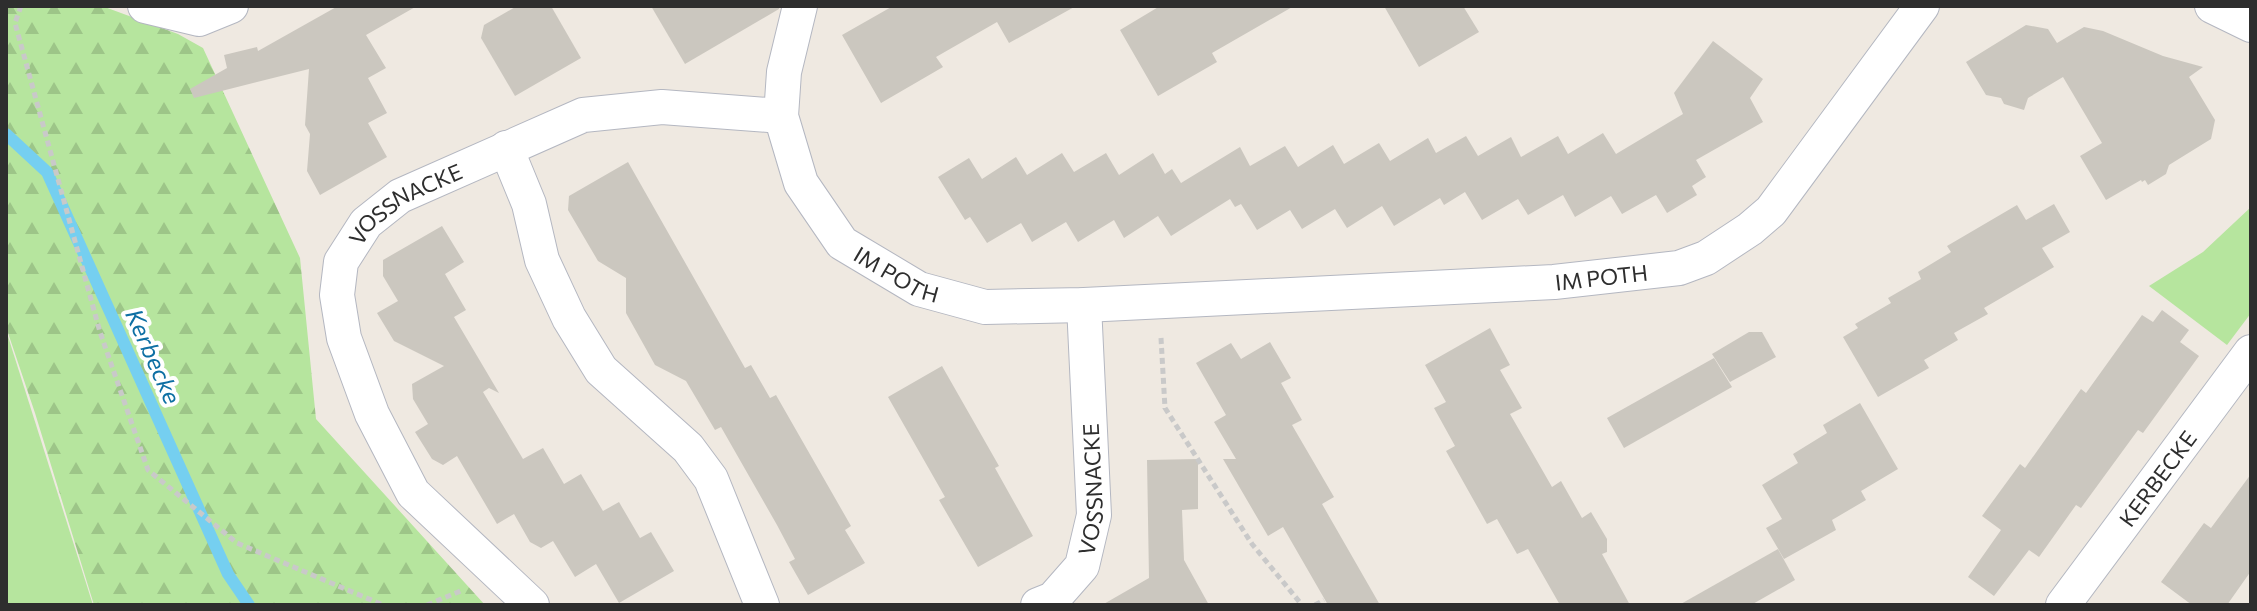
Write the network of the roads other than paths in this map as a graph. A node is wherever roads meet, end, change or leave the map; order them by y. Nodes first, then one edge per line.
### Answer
1 (145, 6) edge
2 (231, 6) edge
3 (800, 6) edge
4 (1922, 6) edge
5 (2212, 6) edge
6 (2251, 25) edge
7 (781, 116) junction
8 (506, 148) junction
9 (1084, 305) junction
10 (2251, 352) edge
11 (532, 605) edge
12 (762, 605) edge
13 (1038, 605) edge
14 (2063, 605) edge

1 - 2 street
3 - 7 street, IM POTH
4 - 9 street, IM POTH
5 - 6 street
7 - 8 street, VOSSNACKE
7 - 9 street, IM POTH
8 - 11 street, VOSSNACKE
8 - 12 street
9 - 13 street, VOSSNACKE
10 - 14 street, KERBECKE

